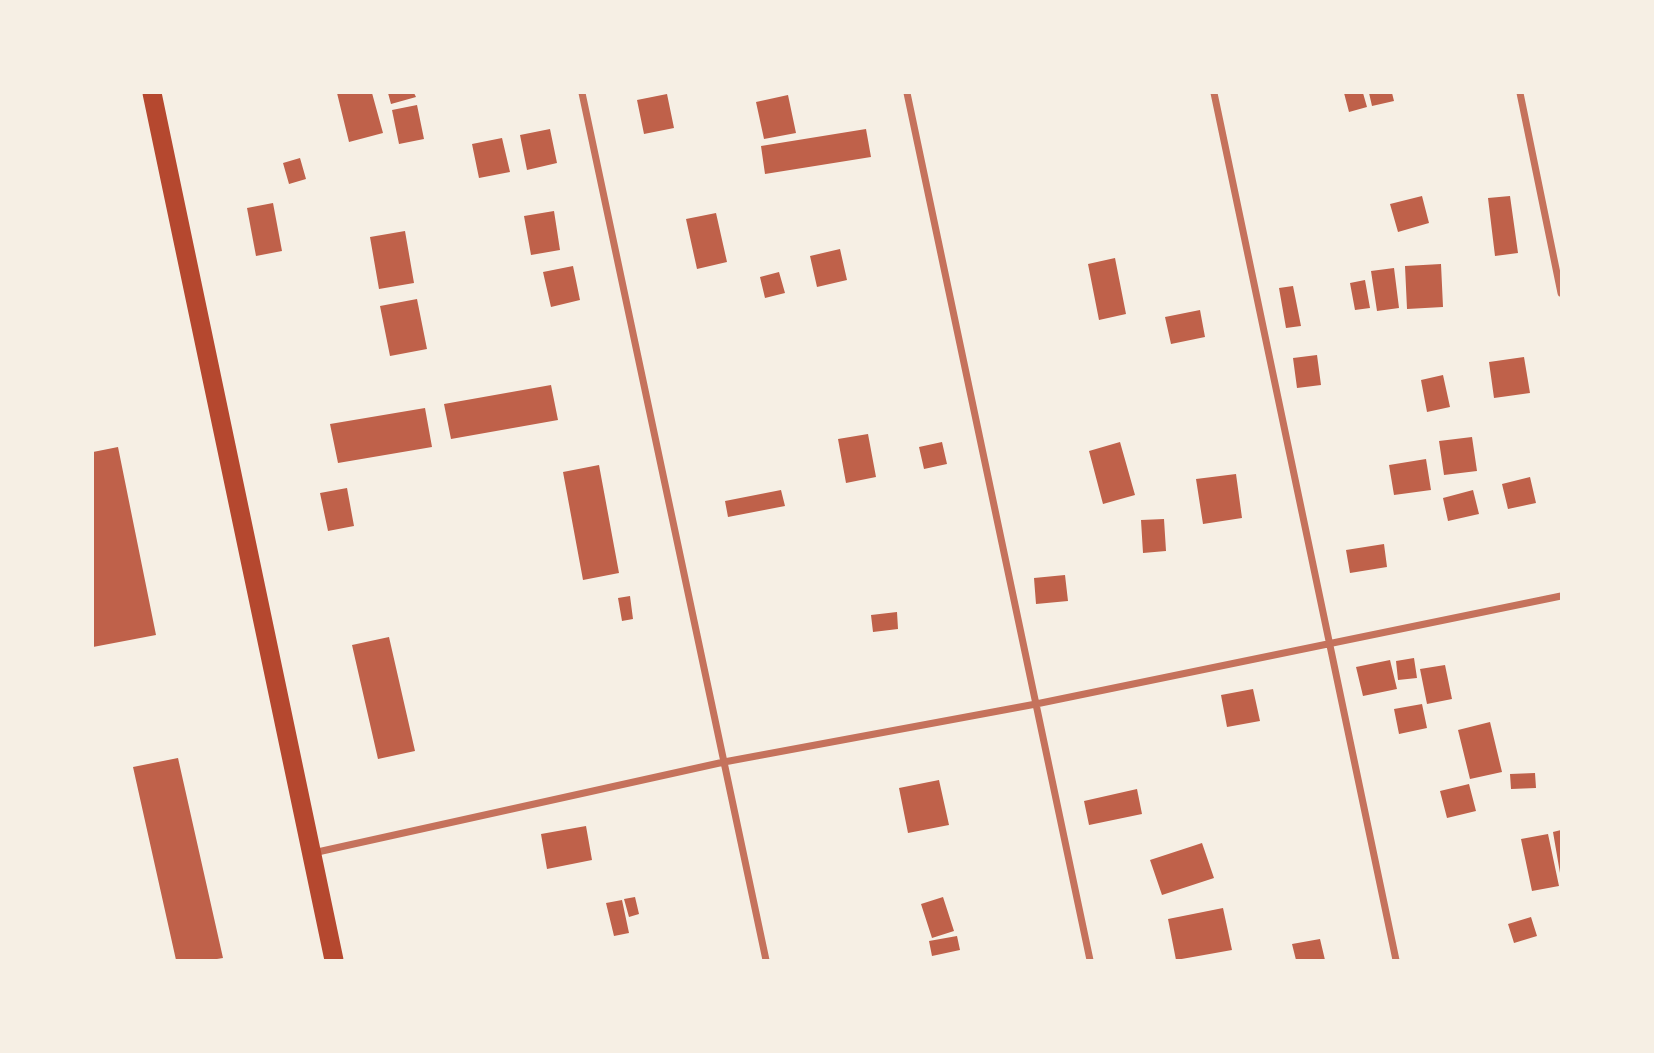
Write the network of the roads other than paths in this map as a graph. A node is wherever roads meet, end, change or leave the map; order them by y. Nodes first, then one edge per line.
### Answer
1 (152, 93) edge
2 (582, 93) edge
3 (907, 93) edge
4 (1214, 93) edge
5 (1520, 93) edge
6 (1561, 289) edge
7 (1561, 596) edge
8 (1329, 644) junction
9 (1036, 705) junction
10 (724, 762) junction
11 (312, 853) junction
12 (334, 960) edge
13 (765, 960) edge
14 (1090, 960) edge
15 (1395, 960) edge

1 - 11 highway
2 - 10 street
3 - 9 street
4 - 8 street
5 - 6 street
7 - 8 street
8 - 9 street
8 - 15 street
9 - 10 street
9 - 14 street
10 - 11 street
10 - 13 street
11 - 12 highway

